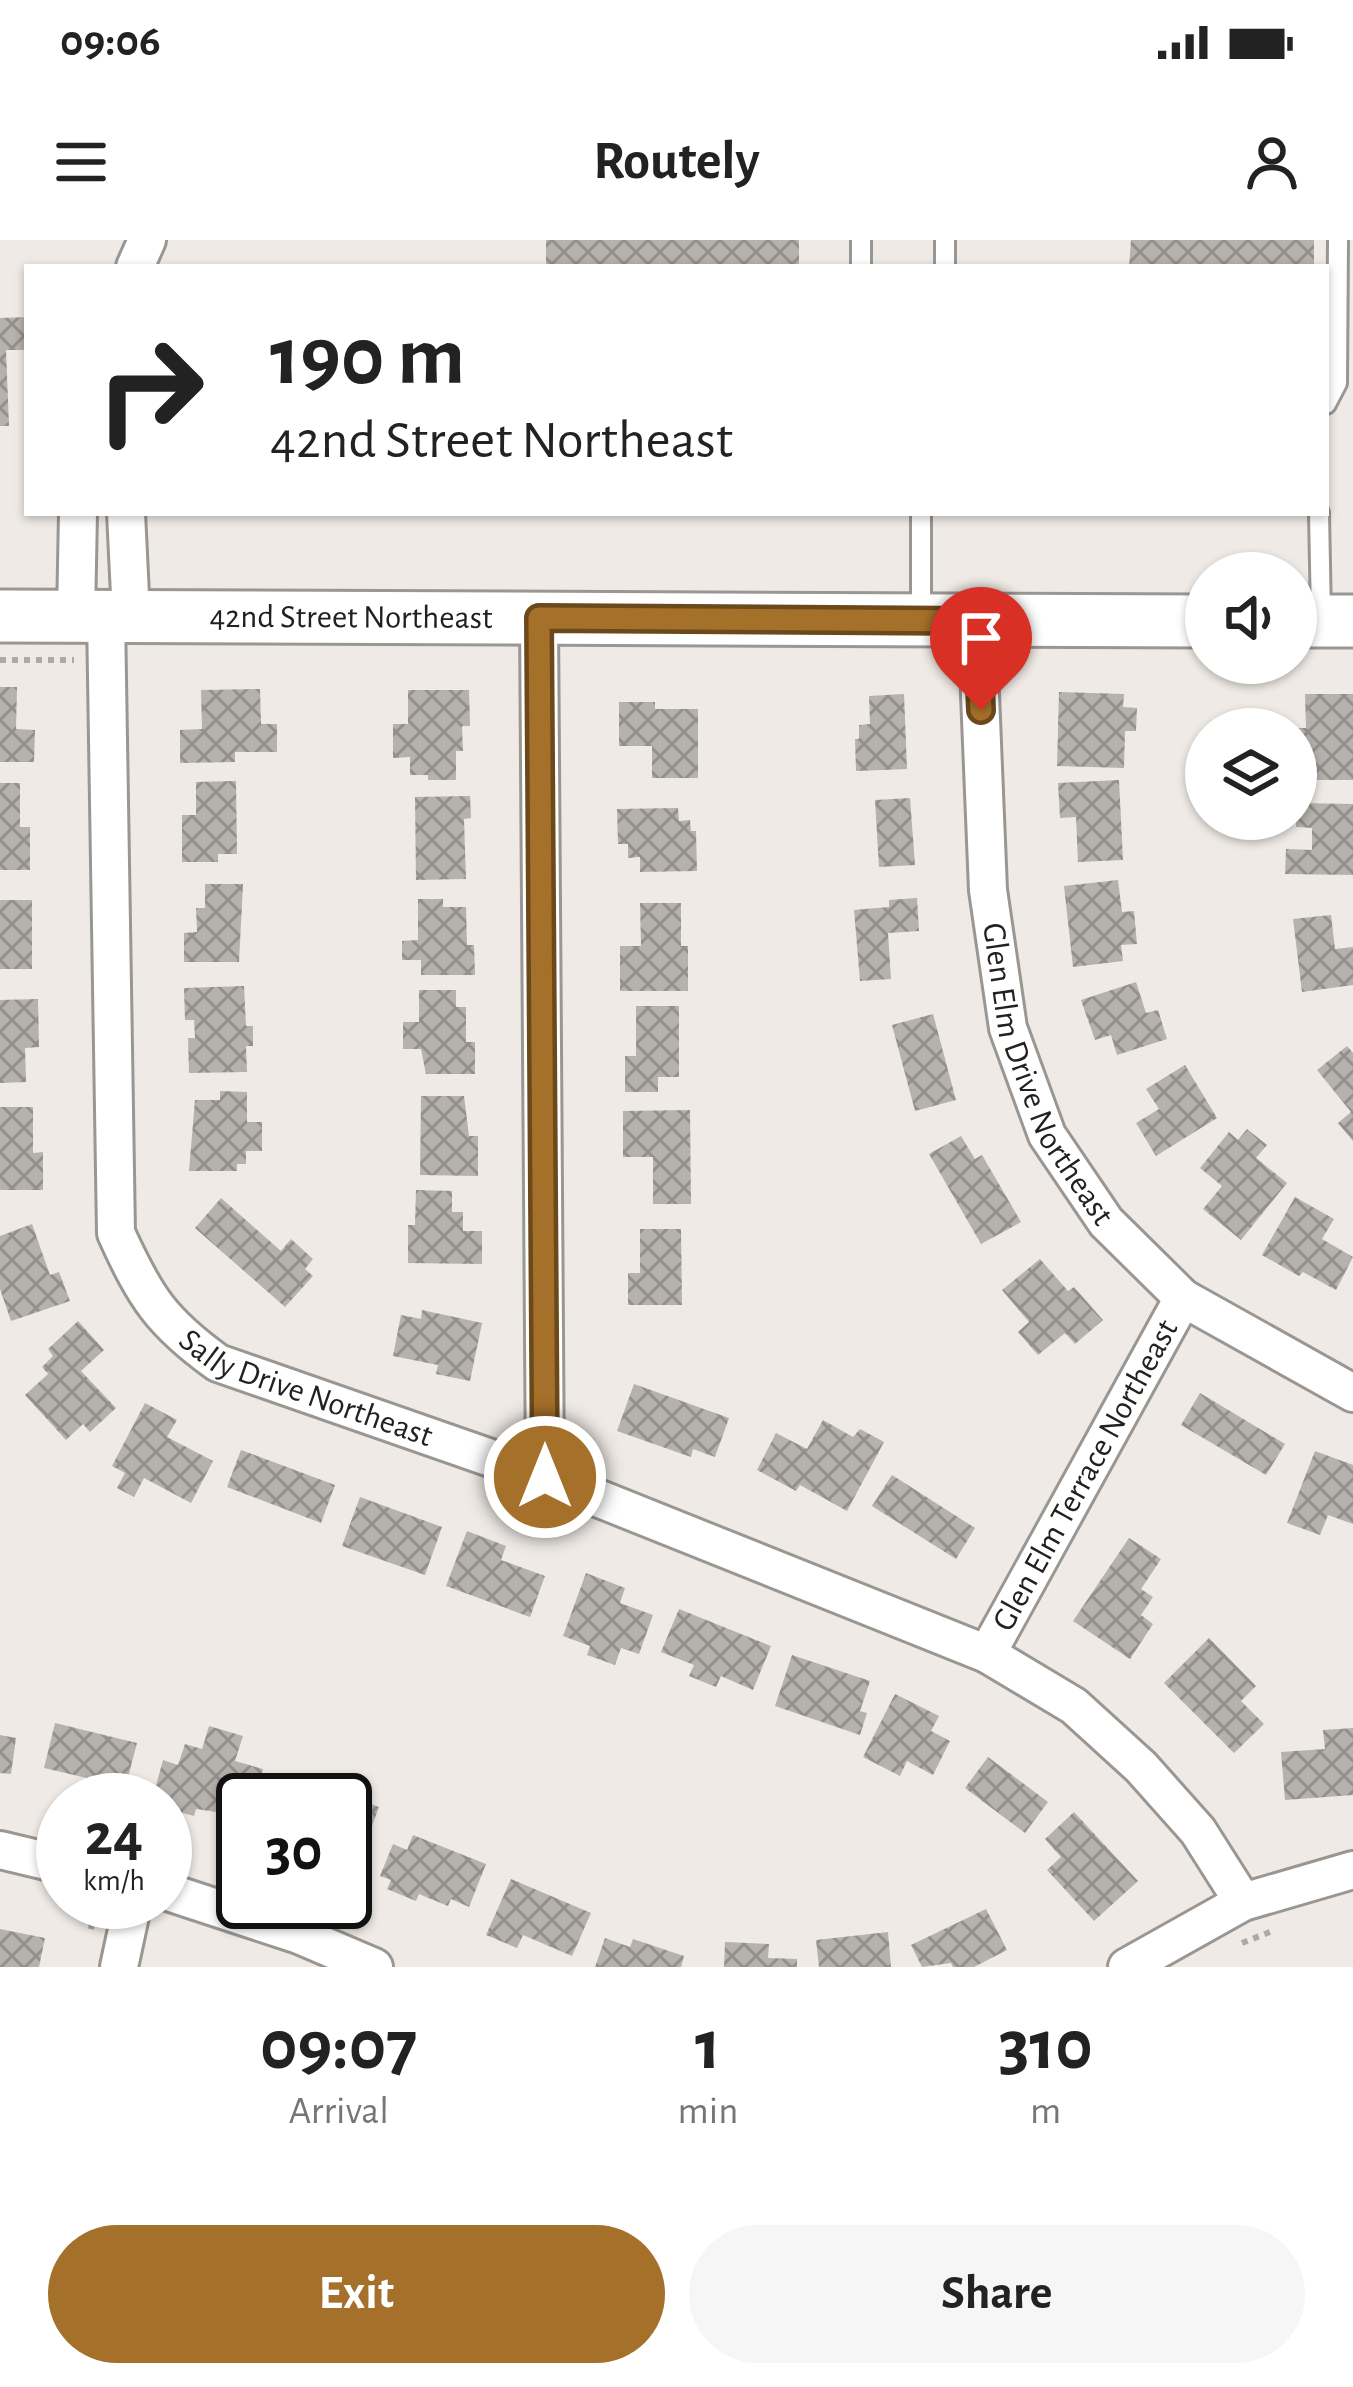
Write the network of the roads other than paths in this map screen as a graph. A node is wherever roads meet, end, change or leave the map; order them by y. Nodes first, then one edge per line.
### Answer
1 (1338, 240) edge
2 (1345, 298) edge
3 (1329, 398) edge
4 (79, 516) edge
5 (125, 516) edge
6 (921, 516) edge
7 (1319, 516) edge
8 (0, 616) edge
9 (539, 618) junction
10 (921, 620) junction
11 (977, 621) junction
12 (1185, 621) edge
13 (1323, 621) edge
14 (99, 627) junction
15 (1183, 1298) junction
16 (1353, 1393) edge
17 (545, 1477) junction
18 (987, 1654) junction
19 (0, 1850) edge
20 (36, 1859) edge
21 (1353, 1870) edge
22 (192, 1901) edge
23 (1244, 1902) junction
24 (120, 1929) edge
25 (119, 1967) edge
26 (374, 1967) edge
27 (1127, 1967) edge

1 - 2 lane
2 - 3 lane
4 - 14 street
5 - 14 street
6 - 10 lane
7 - 13 lane
8 - 14 main road, 42nd Street Northeast
9 - 10 main road, 42nd Street Northeast
9 - 14 main road, 42nd Street Northeast
9 - 17 street
10 - 11 main road, 42nd Street Northeast
11 - 12 main road, 42nd Street Northeast
11 - 15 street, Glen Elm Drive Northeast
14 - 17 street, Sally Drive Northeast
15 - 16 street, Glen Elm Drive Northeast
15 - 18 street, Glen Elm Terrace Northeast
17 - 18 street, Sally Drive Northeast
18 - 23 street, Sally Drive Northeast
19 - 20 street
21 - 23 street
22 - 26 street
23 - 27 street
24 - 25 street

